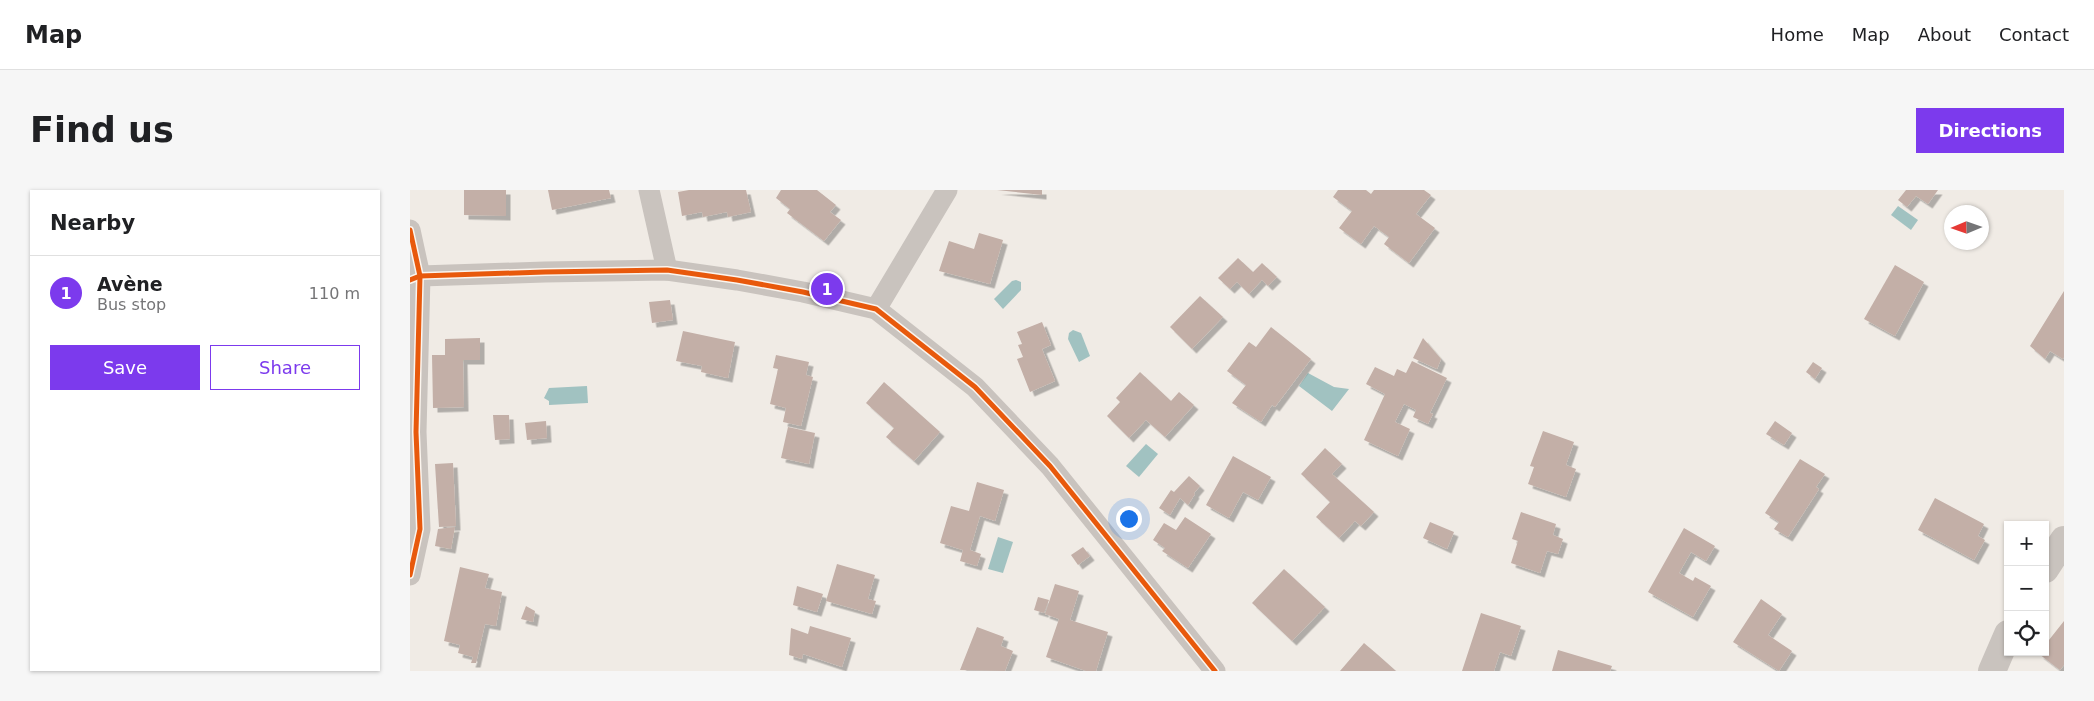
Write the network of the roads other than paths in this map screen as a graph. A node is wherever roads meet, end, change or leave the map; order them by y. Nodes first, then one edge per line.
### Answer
1 (649, 190) edge
2 (947, 190) edge
3 (410, 230) edge
4 (667, 270) junction
5 (415, 278) edge
6 (876, 309) junction
7 (2064, 540) edge
8 (2047, 566) edge
9 (410, 575) edge
10 (2004, 643) edge
11 (1215, 671) edge
12 (1992, 671) edge

1 - 4 street
2 - 6 street
3 - 5 street
4 - 5 street
4 - 6 street
5 - 9 street
6 - 11 street
7 - 8 street
10 - 12 street

